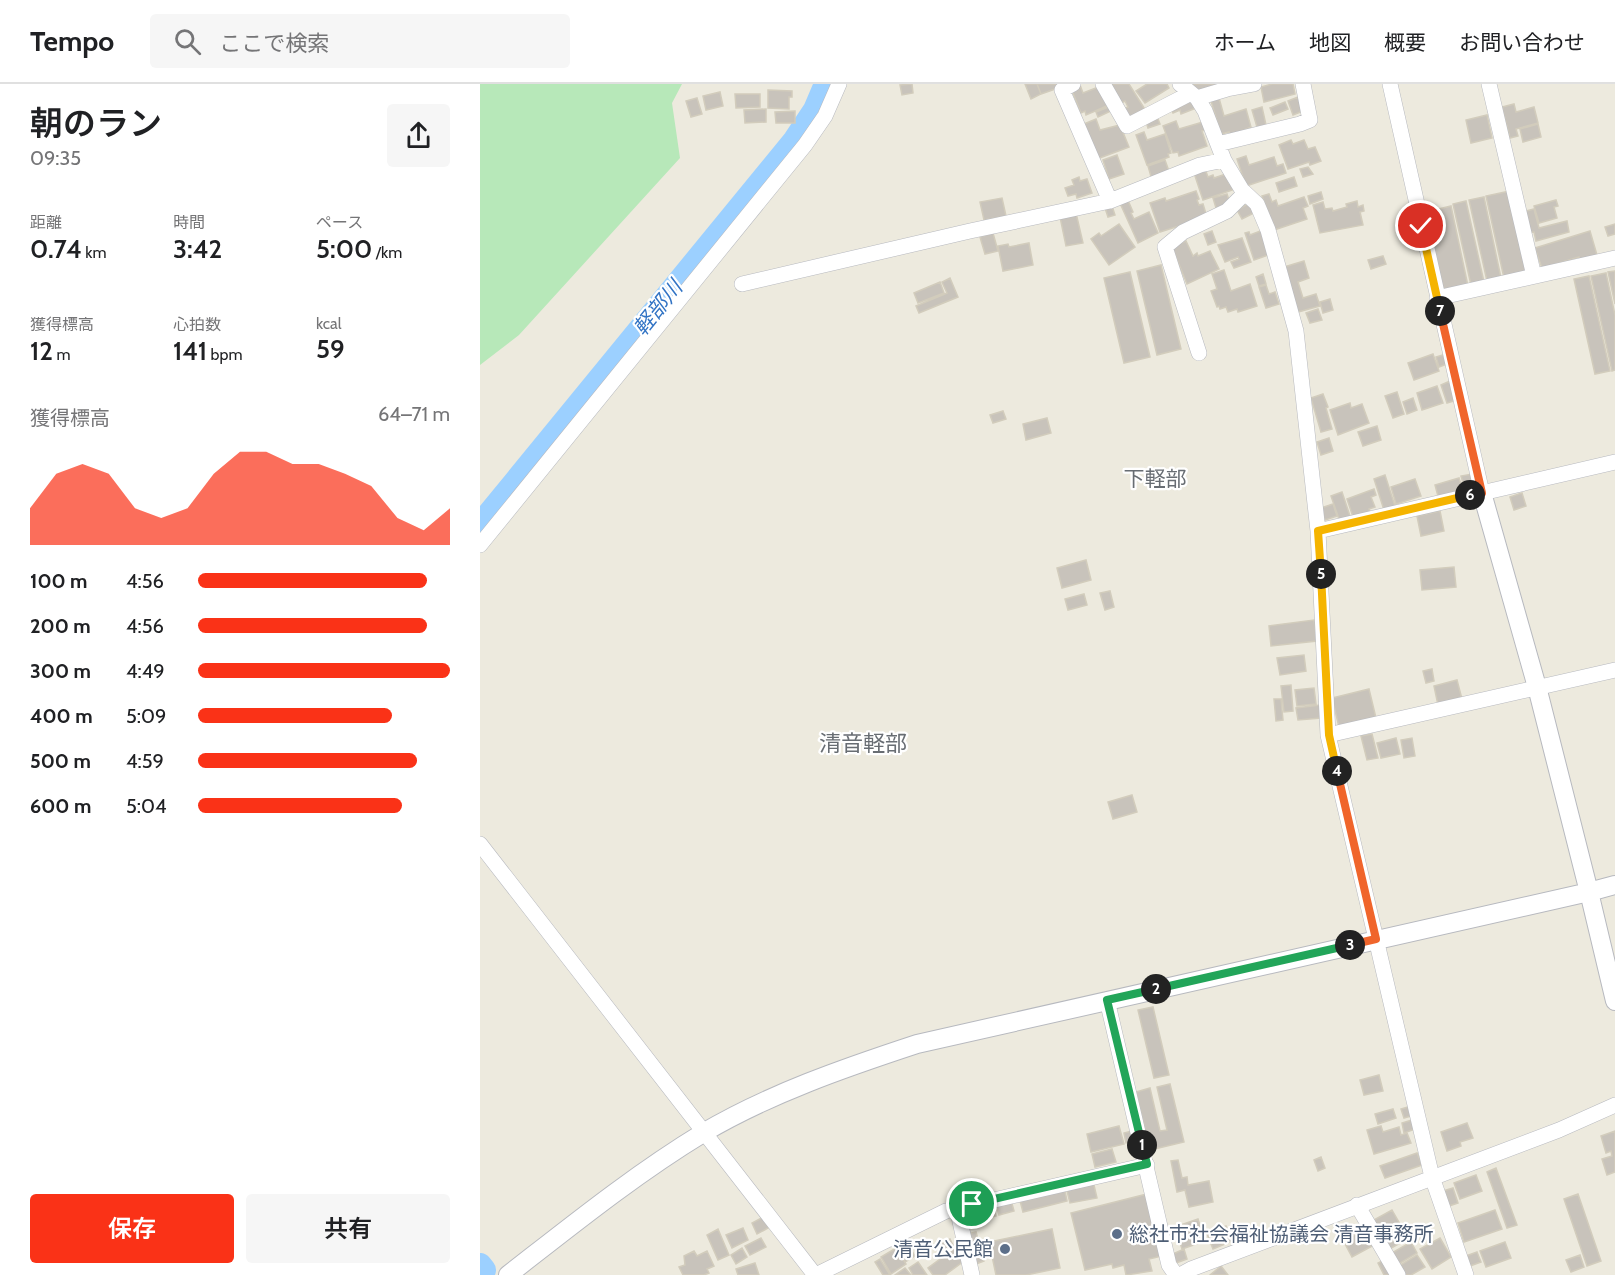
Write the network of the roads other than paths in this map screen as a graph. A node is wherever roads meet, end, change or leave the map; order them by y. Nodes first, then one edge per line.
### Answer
1 (839, 84) edge
2 (1073, 84) edge
3 (1103, 84) edge
4 (1254, 84) edge
5 (1303, 84) edge
6 (1390, 84) edge
7 (1489, 84) edge
8 (1189, 92) edge
9 (1218, 144) junction
10 (1224, 160) junction
11 (1245, 192) junction
12 (1110, 201) junction
13 (1615, 258) edge
14 (1534, 276) junction
15 (742, 284) dead end
16 (1437, 298) junction
17 (1199, 353) dead end
18 (1615, 462) edge
19 (1482, 493) junction
20 (1318, 531) junction
21 (480, 545) edge
22 (1615, 670) edge
23 (1537, 687) junction
24 (1329, 735) junction
25 (480, 844) edge
26 (1615, 885) edge
27 (1589, 892) junction
28 (1376, 939) junction
29 (1107, 1000) junction
30 (1615, 1001) edge
31 (1615, 1105) edge
32 (705, 1132) junction
33 (1147, 1164) junction
34 (1432, 1177) junction
35 (1357, 1205) junction
36 (957, 1208) junction
37 (508, 1275) edge
38 (815, 1275) edge
39 (972, 1275) edge
40 (1178, 1275) edge
41 (1398, 1275) edge
42 (1466, 1275) edge

1 - 21 street
2 - 12 street
3 - 8 street
4 - 8 street
5 - 9 street
6 - 16 street
7 - 14 street
8 - 9 street
9 - 10 street
10 - 11 street
10 - 12 street
11 - 17 street
11 - 20 street
12 - 15 street
13 - 14 street
14 - 16 street
16 - 19 street
18 - 19 street
19 - 20 street
19 - 23 street
20 - 24 street
22 - 23 street
23 - 24 street
23 - 27 street
24 - 28 street
25 - 32 street
26 - 27 street
27 - 28 street
27 - 30 street
28 - 29 street
28 - 34 street
29 - 32 street
29 - 33 street
31 - 34 street
32 - 37 street
32 - 38 street
33 - 36 street
33 - 40 street
34 - 35 street
34 - 42 street
35 - 40 street
35 - 41 street
36 - 38 street
36 - 39 street

